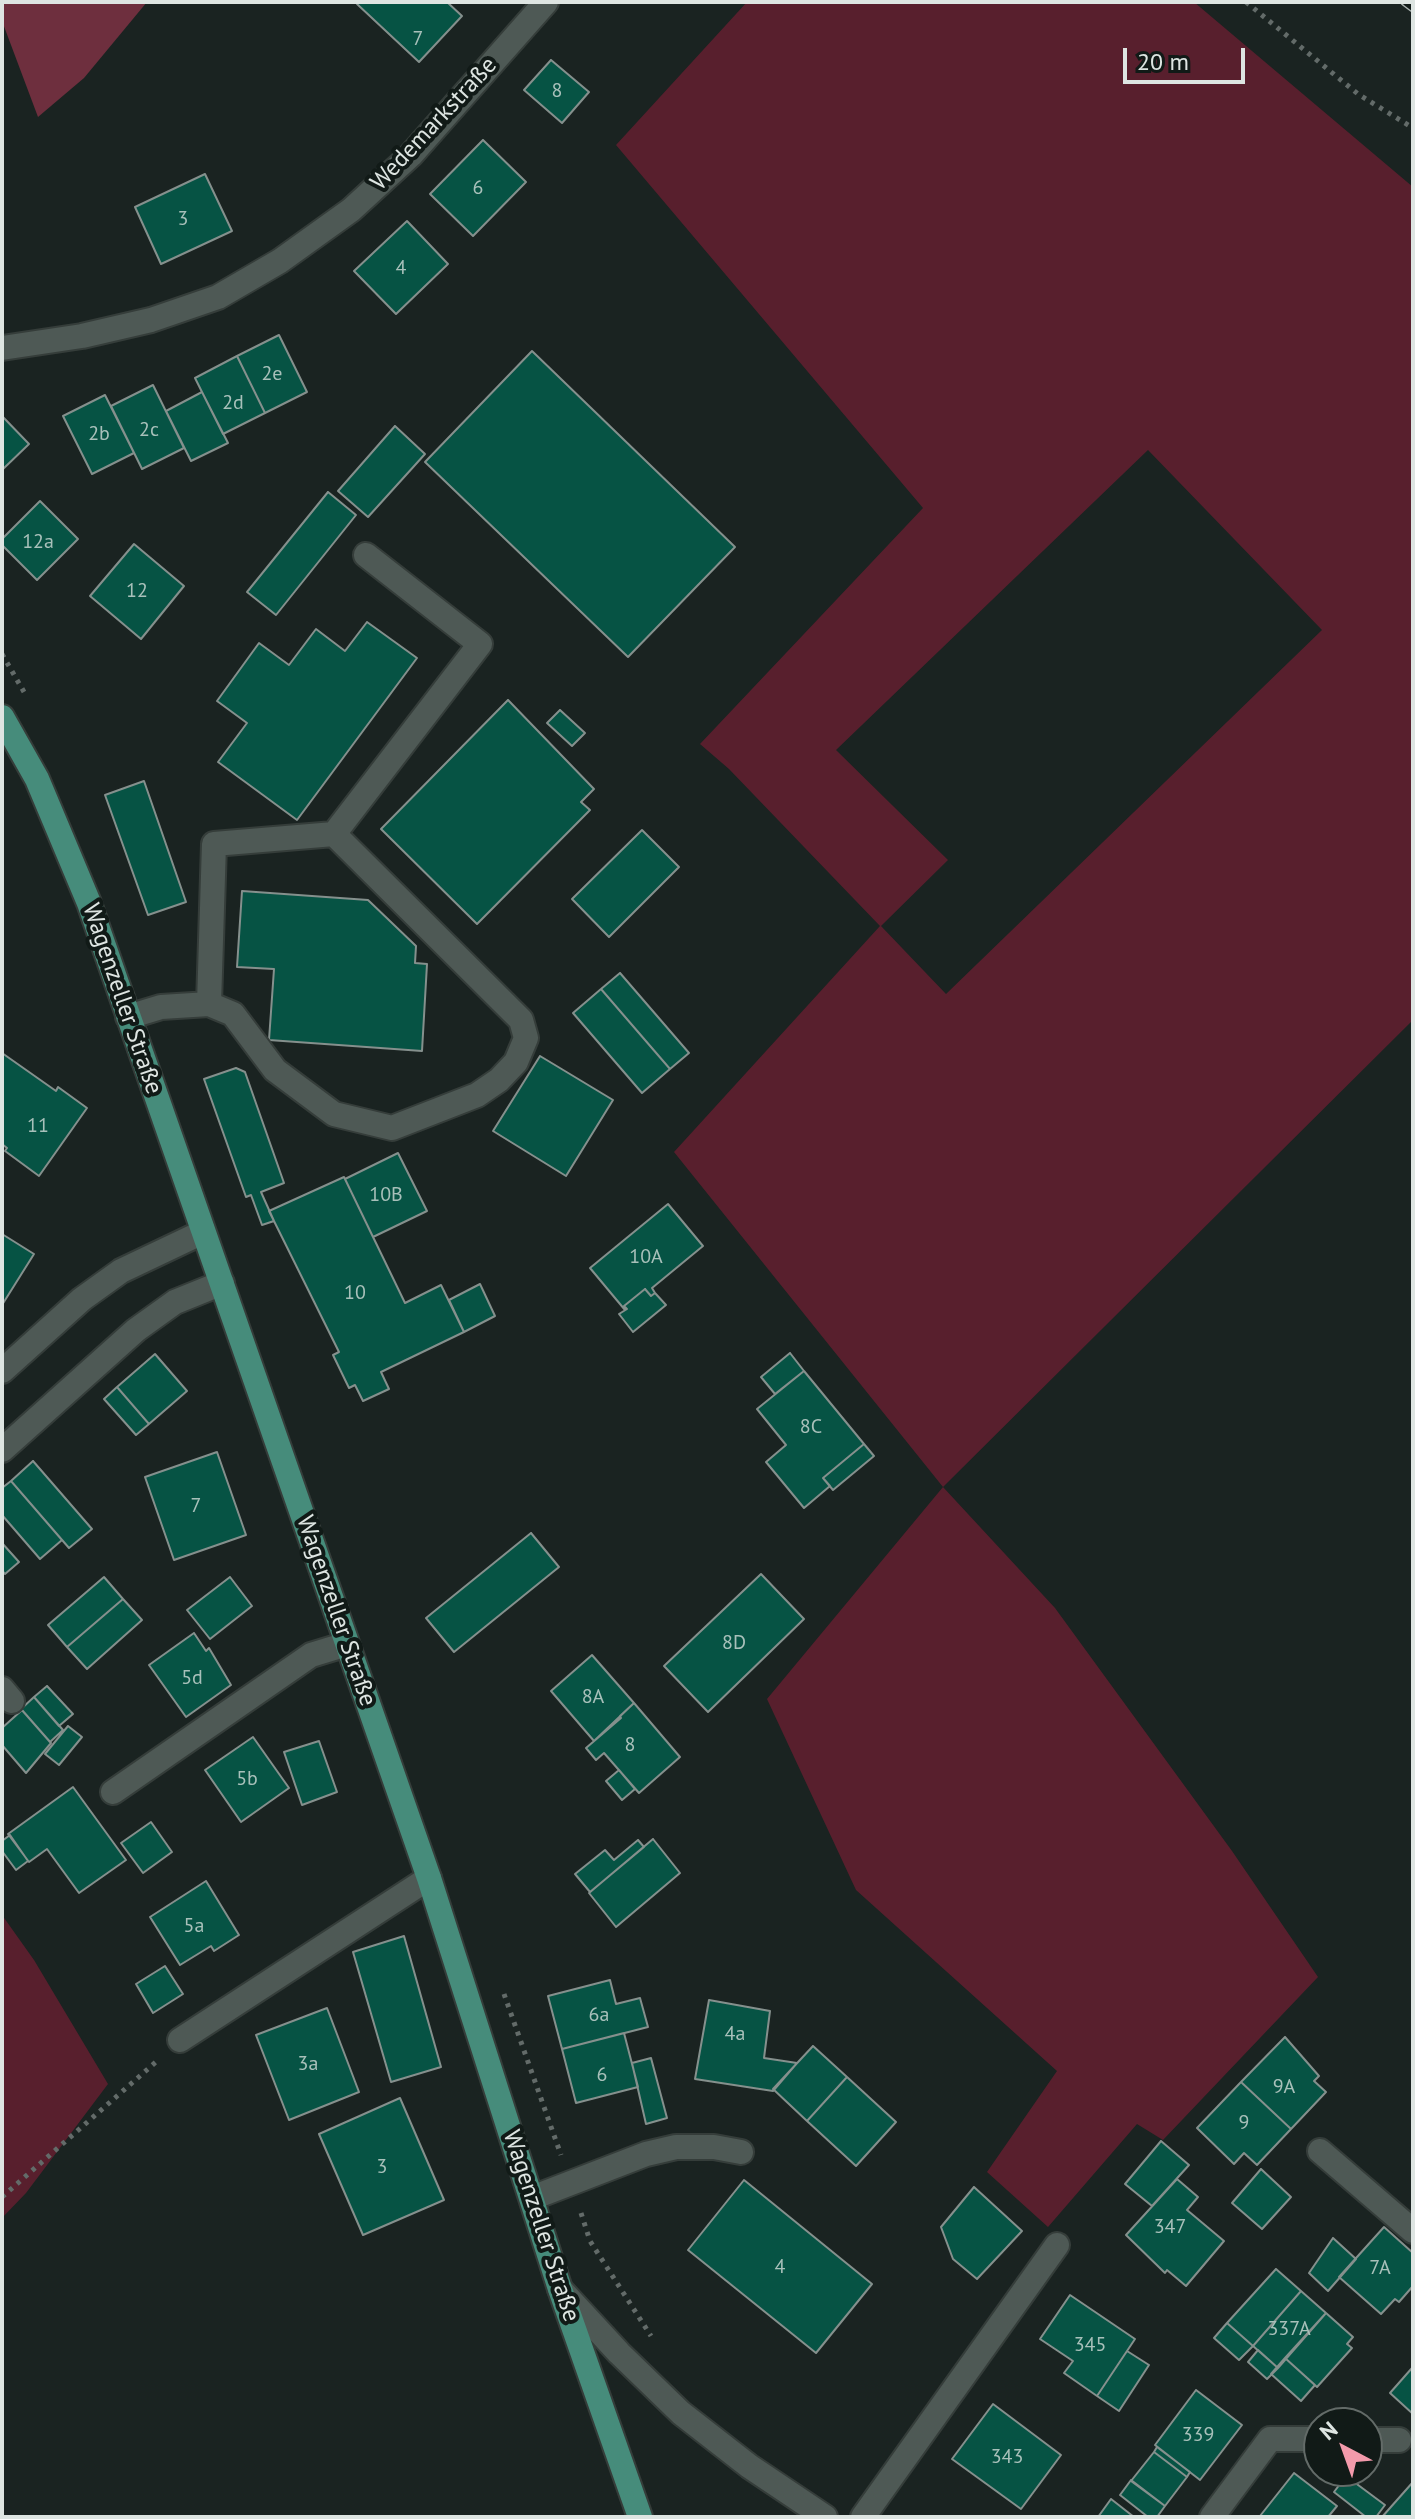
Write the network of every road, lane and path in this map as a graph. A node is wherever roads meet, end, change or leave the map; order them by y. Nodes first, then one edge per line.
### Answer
1 (546, 2) edge
2 (1246, 2) edge
3 (1413, 128) edge
4 (2, 348) edge
5 (366, 555) dead end
6 (2, 717) edge
7 (334, 834) junction
8 (209, 1004) junction
9 (128, 1017) junction
10 (203, 1232) junction
11 (222, 1283) junction
12 (2, 1371) edge
13 (2, 1450) edge
14 (347, 1644) junction
15 (113, 1792) dead end
16 (429, 1878) junction
17 (180, 2040) joint
18 (1320, 2151) dead end
19 (741, 2152) dead end
20 (571, 2185) junction
21 (2, 2197) edge
22 (532, 2198) junction
23 (1413, 2231) edge
24 (1057, 2245) dead end
25 (560, 2289) junction
26 (658, 2347) dead end
27 (1303, 2439) edge
28 (1383, 2440) edge
29 (1399, 2440) dead end
30 (640, 2517) edge
31 (825, 2517) edge
32 (863, 2517) edge
33 (1212, 2517) edge

1 - 4 street, Wedemarkstraße
2 - 3 path
5 - 7 street
6 - 9 main road, Wagenzeller Straße
7 - 8 street
7 - 8 street
8 - 9 street
9 - 10 main road, Wagenzeller Straße
10 - 11 main road, Wagenzeller Straße
10 - 12 street
11 - 13 street
11 - 14 main road, Wagenzeller Straße
14 - 15 street
14 - 16 main road, Wagenzeller Straße
16 - 17 street
16 - 22 main road, Wagenzeller Straße
17 - 21 path
18 - 23 street
19 - 20 street
20 - 22 street
20 - 26 path
22 - 25 main road, Wagenzeller Straße
24 - 32 street
25 - 30 main road, Wagenzeller Straße
25 - 31 street
27 - 33 street
28 - 29 street

